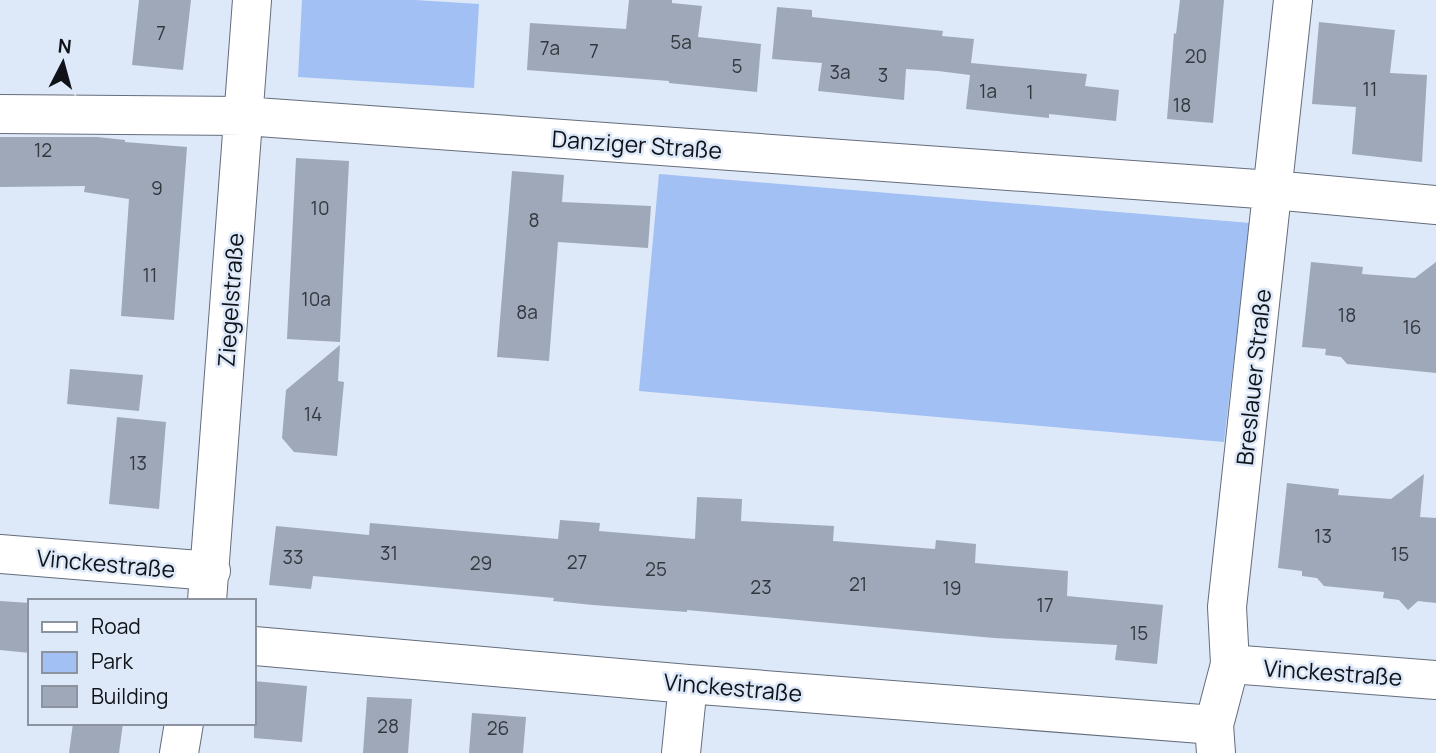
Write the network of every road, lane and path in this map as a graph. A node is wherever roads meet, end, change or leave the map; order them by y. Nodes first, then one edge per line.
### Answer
1 (252, 0) edge
2 (1293, 0) edge
3 (0, 114) edge
4 (244, 116) junction
5 (1273, 190) junction
6 (1436, 205) edge
7 (0, 554) edge
8 (209, 586) edge
9 (256, 646) edge
10 (1230, 664) junction
11 (1436, 680) edge
12 (688, 684) junction
13 (184, 725) edge
14 (1215, 739) edge
15 (179, 753) edge
16 (681, 753) edge

1 - 4 street, Ziegelstraße
2 - 5 street, Breslauer Straße
3 - 4 street, Danziger Straße
4 - 5 street, Danziger Straße
4 - 8 street, Ziegelstraße
5 - 6 street, Danziger Straße
5 - 10 street, Breslauer Straße
7 - 8 street, Vinckestraße
9 - 12 street, Vinckestraße
10 - 11 street, Vinckestraße
10 - 14 street, Breslauer Straße
12 - 14 street, Vinckestraße
12 - 16 street
13 - 15 street

